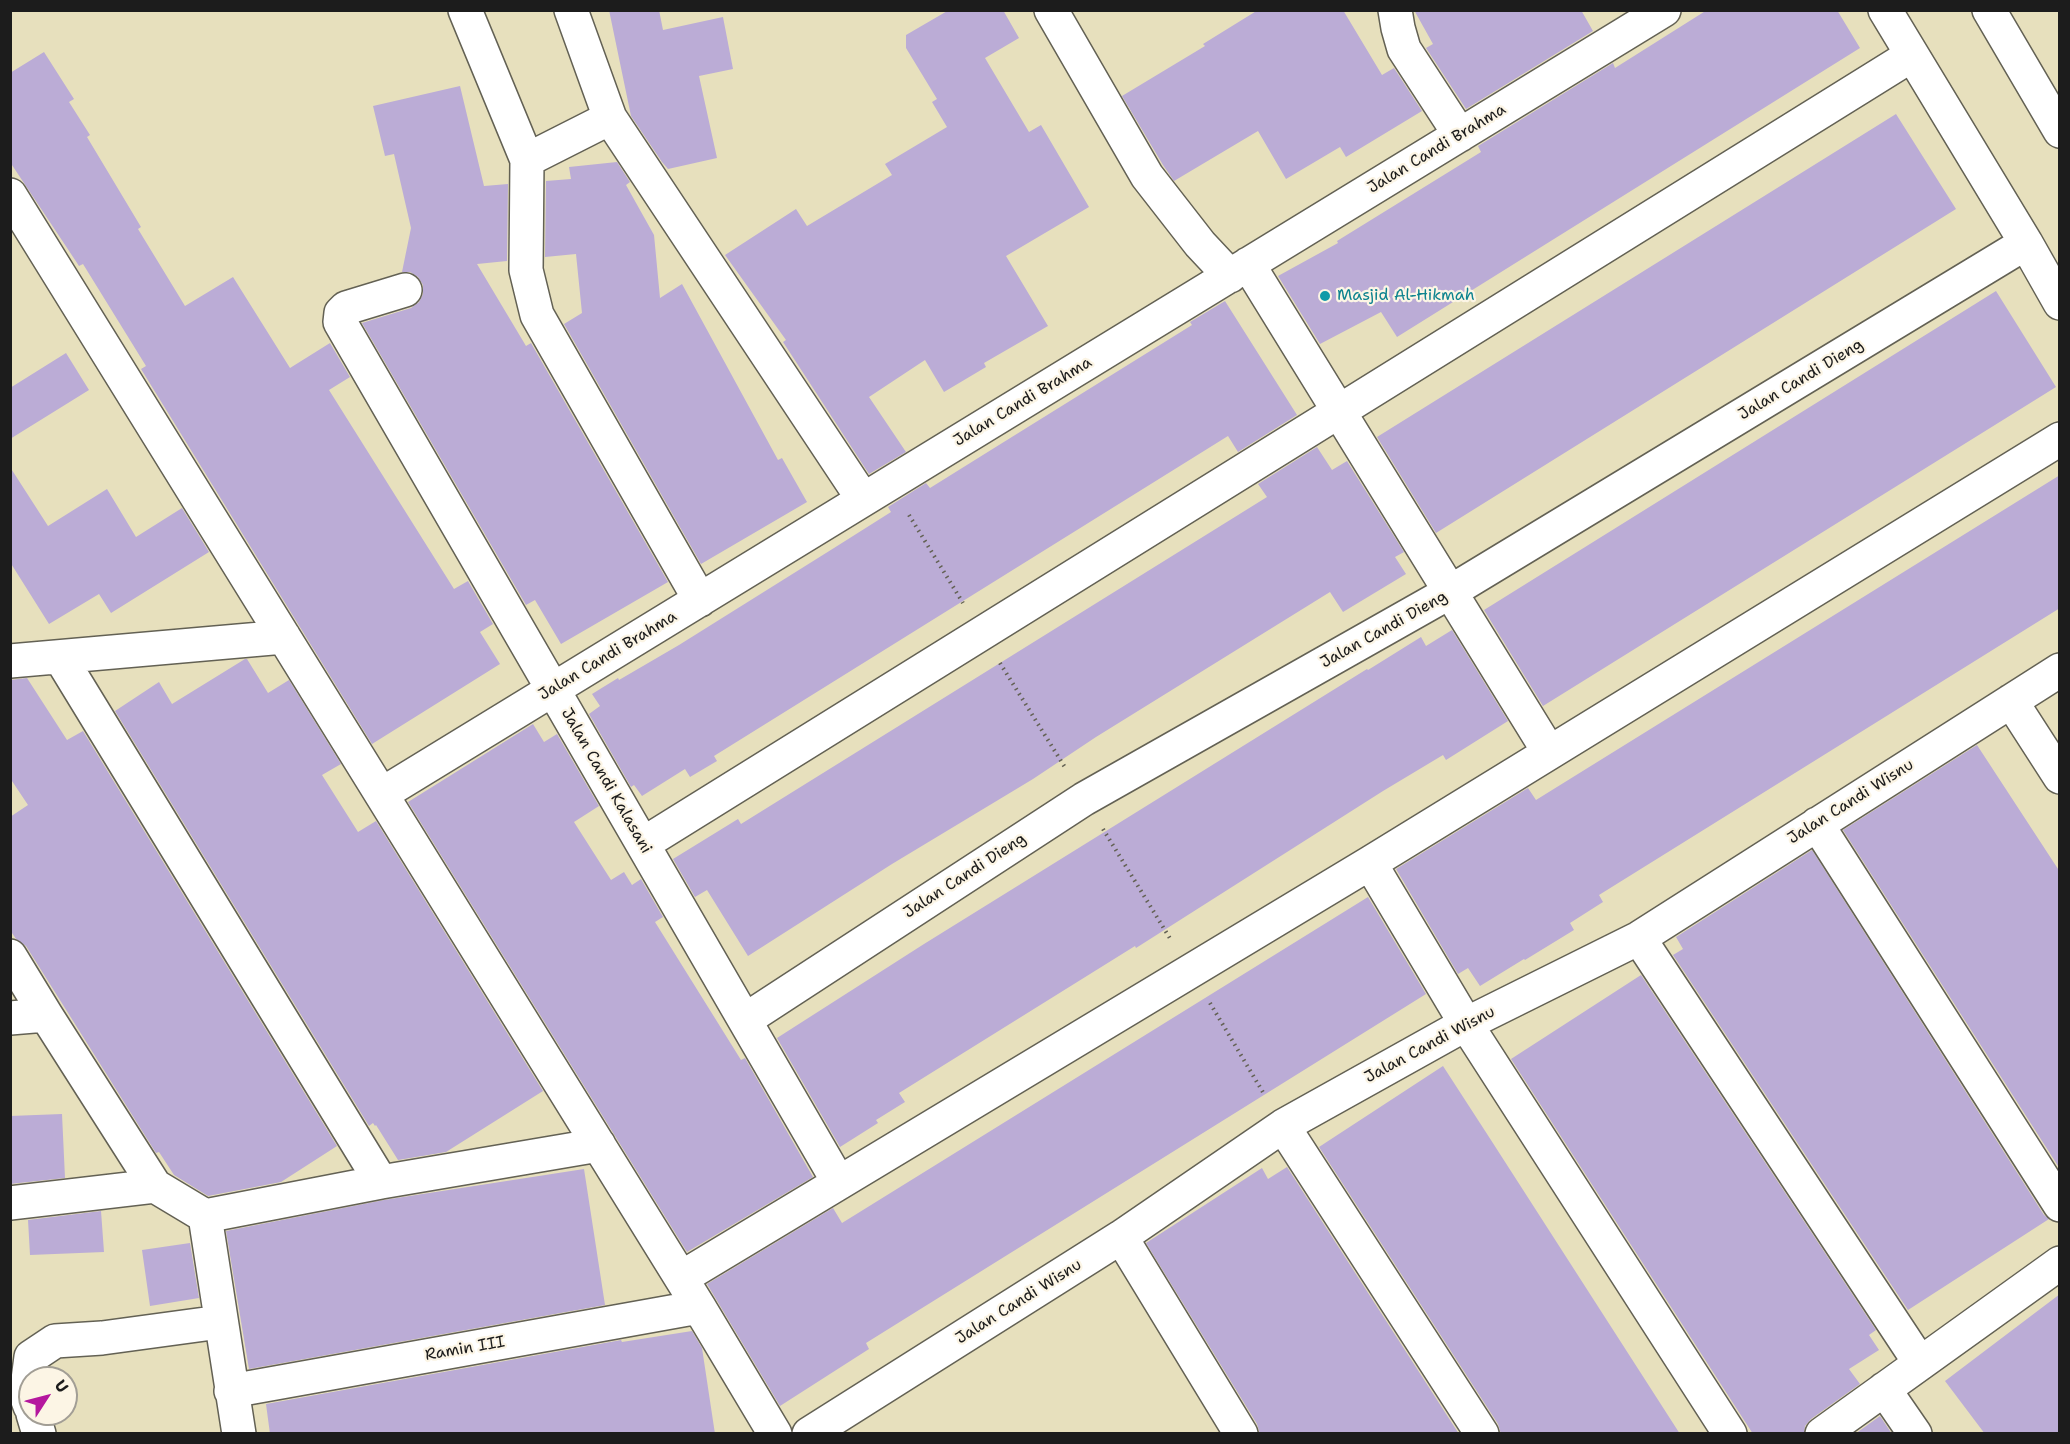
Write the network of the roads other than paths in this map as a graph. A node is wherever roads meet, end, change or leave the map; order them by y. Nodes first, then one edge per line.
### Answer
1 (465, 10) edge
2 (571, 10) edge
3 (1051, 10) edge
4 (1395, 10) edge
5 (1885, 10) edge
6 (1989, 10) edge
7 (1648, 14) edge
8 (1912, 56) junction
9 (2047, 85) edge
10 (610, 118) junction
11 (2060, 131) edge
12 (1460, 135) junction
13 (526, 160) junction
14 (10, 195) edge
15 (2026, 243) junction
16 (1239, 270) junction
17 (405, 290) dead end
18 (2060, 303) edge
19 (1339, 412) junction
20 (2060, 439) edge
21 (863, 500) junction
22 (1450, 592) junction
23 (700, 600) junction
24 (284, 637) junction
25 (60, 657) junction
26 (10, 661) edge
27 (2060, 670) edge
28 (553, 689) junction
29 (2011, 701) junction
30 (1549, 752) junction
31 (2060, 777) edge
32 (382, 794) junction
33 (1817, 824) junction
34 (643, 844) junction
35 (1370, 863) junction
36 (1639, 938) junction
37 (10, 956) edge
38 (46, 1016) junction
39 (10, 1018) edge
40 (745, 1020) junction
41 (1466, 1024) junction
42 (1283, 1126) junction
43 (599, 1145) junction
44 (381, 1182) junction
45 (839, 1183) junction
46 (155, 1186) junction
47 (10, 1203) edge
48 (2060, 1205) edge
49 (205, 1216) junction
50 (1121, 1238) junction
51 (2060, 1263) edge
52 (681, 1278) junction
53 (699, 1307) junction
54 (220, 1322) junction
55 (1920, 1363) junction
56 (30, 1366) edge
57 (1884, 1389) junction
58 (231, 1391) junction
59 (239, 1434) edge
60 (776, 1434) edge
61 (809, 1434) edge
62 (1241, 1434) edge
63 (1482, 1434) edge
64 (1730, 1434) edge
65 (1822, 1434) edge
66 (1915, 1434) edge

1 - 13 street
2 - 10 street
3 - 16 street
4 - 12 street
5 - 8 street
6 - 9 street
7 - 12 street, Jalan Candi Brahma
8 - 15 street
8 - 19 street
9 - 11 street
10 - 13 street
10 - 21 street
12 - 16 street, Jalan Candi Brahma
13 - 23 street
14 - 24 street
15 - 18 street
15 - 22 street, Jalan Candi Dieng
16 - 19 street
16 - 21 street, Jalan Candi Brahma
17 - 28 street, Jalan Candi Kalasani
19 - 22 street
19 - 34 street
20 - 30 street
21 - 23 street, Jalan Candi Brahma
22 - 30 street
22 - 40 street, Jalan Candi Dieng
23 - 28 street, Jalan Candi Brahma
24 - 25 street
24 - 32 street
25 - 26 street
25 - 44 street
27 - 29 street, Jalan Candi Wisnu
28 - 32 street, Jalan Candi Brahma
28 - 34 street, Jalan Candi Kalasani
29 - 31 street
29 - 33 street, Jalan Candi Wisnu
30 - 35 street
32 - 43 street
33 - 36 street, Jalan Candi Wisnu
33 - 48 street
34 - 40 street, Jalan Candi Kalasani
35 - 41 street
35 - 45 street
36 - 41 street, Jalan Candi Wisnu
36 - 55 street
37 - 38 street
38 - 39 street
38 - 46 street
40 - 45 street, Jalan Candi Kalasani
41 - 42 street, Jalan Candi Wisnu
41 - 64 street
42 - 50 street, Jalan Candi Wisnu
42 - 63 street
43 - 44 street
43 - 52 street
44 - 49 street
45 - 52 street
46 - 47 street
46 - 49 street
49 - 54 street
50 - 61 street, Jalan Candi Wisnu
50 - 62 street
51 - 55 street
52 - 53 street
53 - 58 street, Ramin III
53 - 60 street
54 - 56 street
54 - 58 street
55 - 57 street
57 - 65 street
57 - 66 street
58 - 59 street

